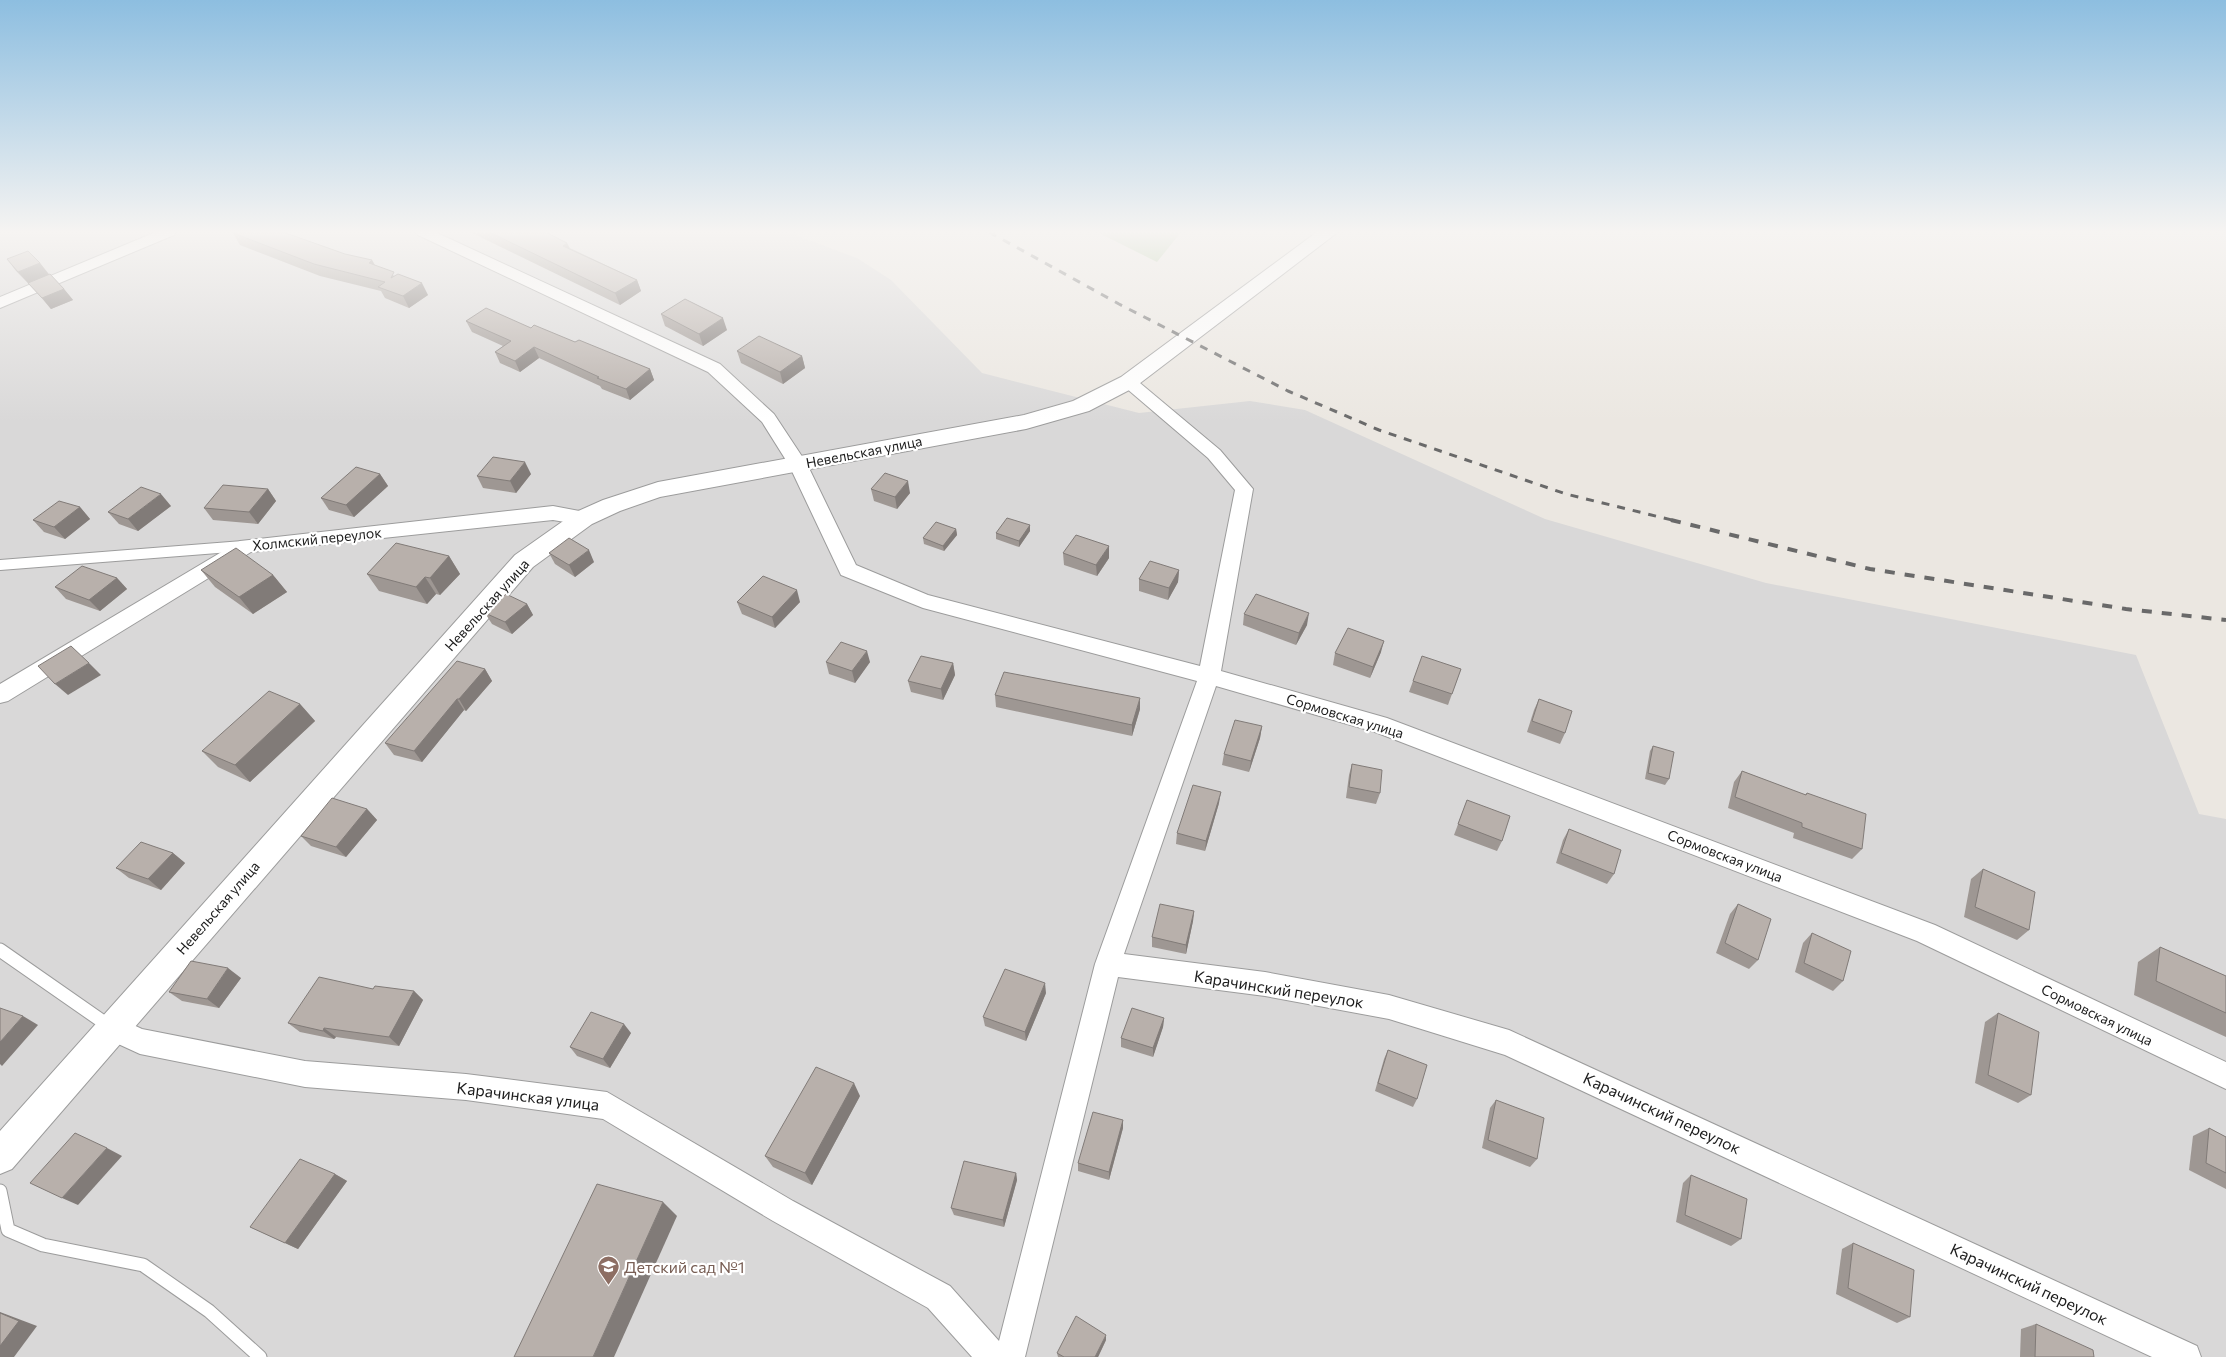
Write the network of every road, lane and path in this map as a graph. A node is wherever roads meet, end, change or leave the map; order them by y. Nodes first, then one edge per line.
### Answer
1 (18, 295) edge
2 (559, 295) edge
3 (1244, 295) edge
4 (0, 303) edge
5 (1128, 382) junction
6 (798, 464) junction
7 (583, 518) junction
8 (247, 546) junction
9 (0, 565) edge
10 (1208, 676) junction
11 (0, 695) edge
12 (0, 950) edge
13 (1108, 964) junction
14 (112, 1028) junction
15 (2226, 1076) edge
16 (0, 1157) edge
17 (0, 1191) edge
18 (260, 1357) edge
19 (992, 1357) edge
20 (1010, 1357) edge
21 (2186, 1357) edge

1 - 4 street
2 - 6 street, Сормовская улица
3 - 5 street, Невельская улица
5 - 6 street, Невельская улица
5 - 10 street
6 - 7 street, Невельская улица
6 - 10 street, Сормовская улица
7 - 8 street, Холмский переулок
7 - 14 street, Невельская улица
8 - 9 lane
8 - 11 street, Холмский переулок
10 - 13 street
10 - 15 street, Сормовская улица
12 - 14 lane
13 - 20 street
13 - 21 street, Карачинский переулок
14 - 16 street, Невельская улица
14 - 19 street, Карачинская улица
17 - 18 lane

